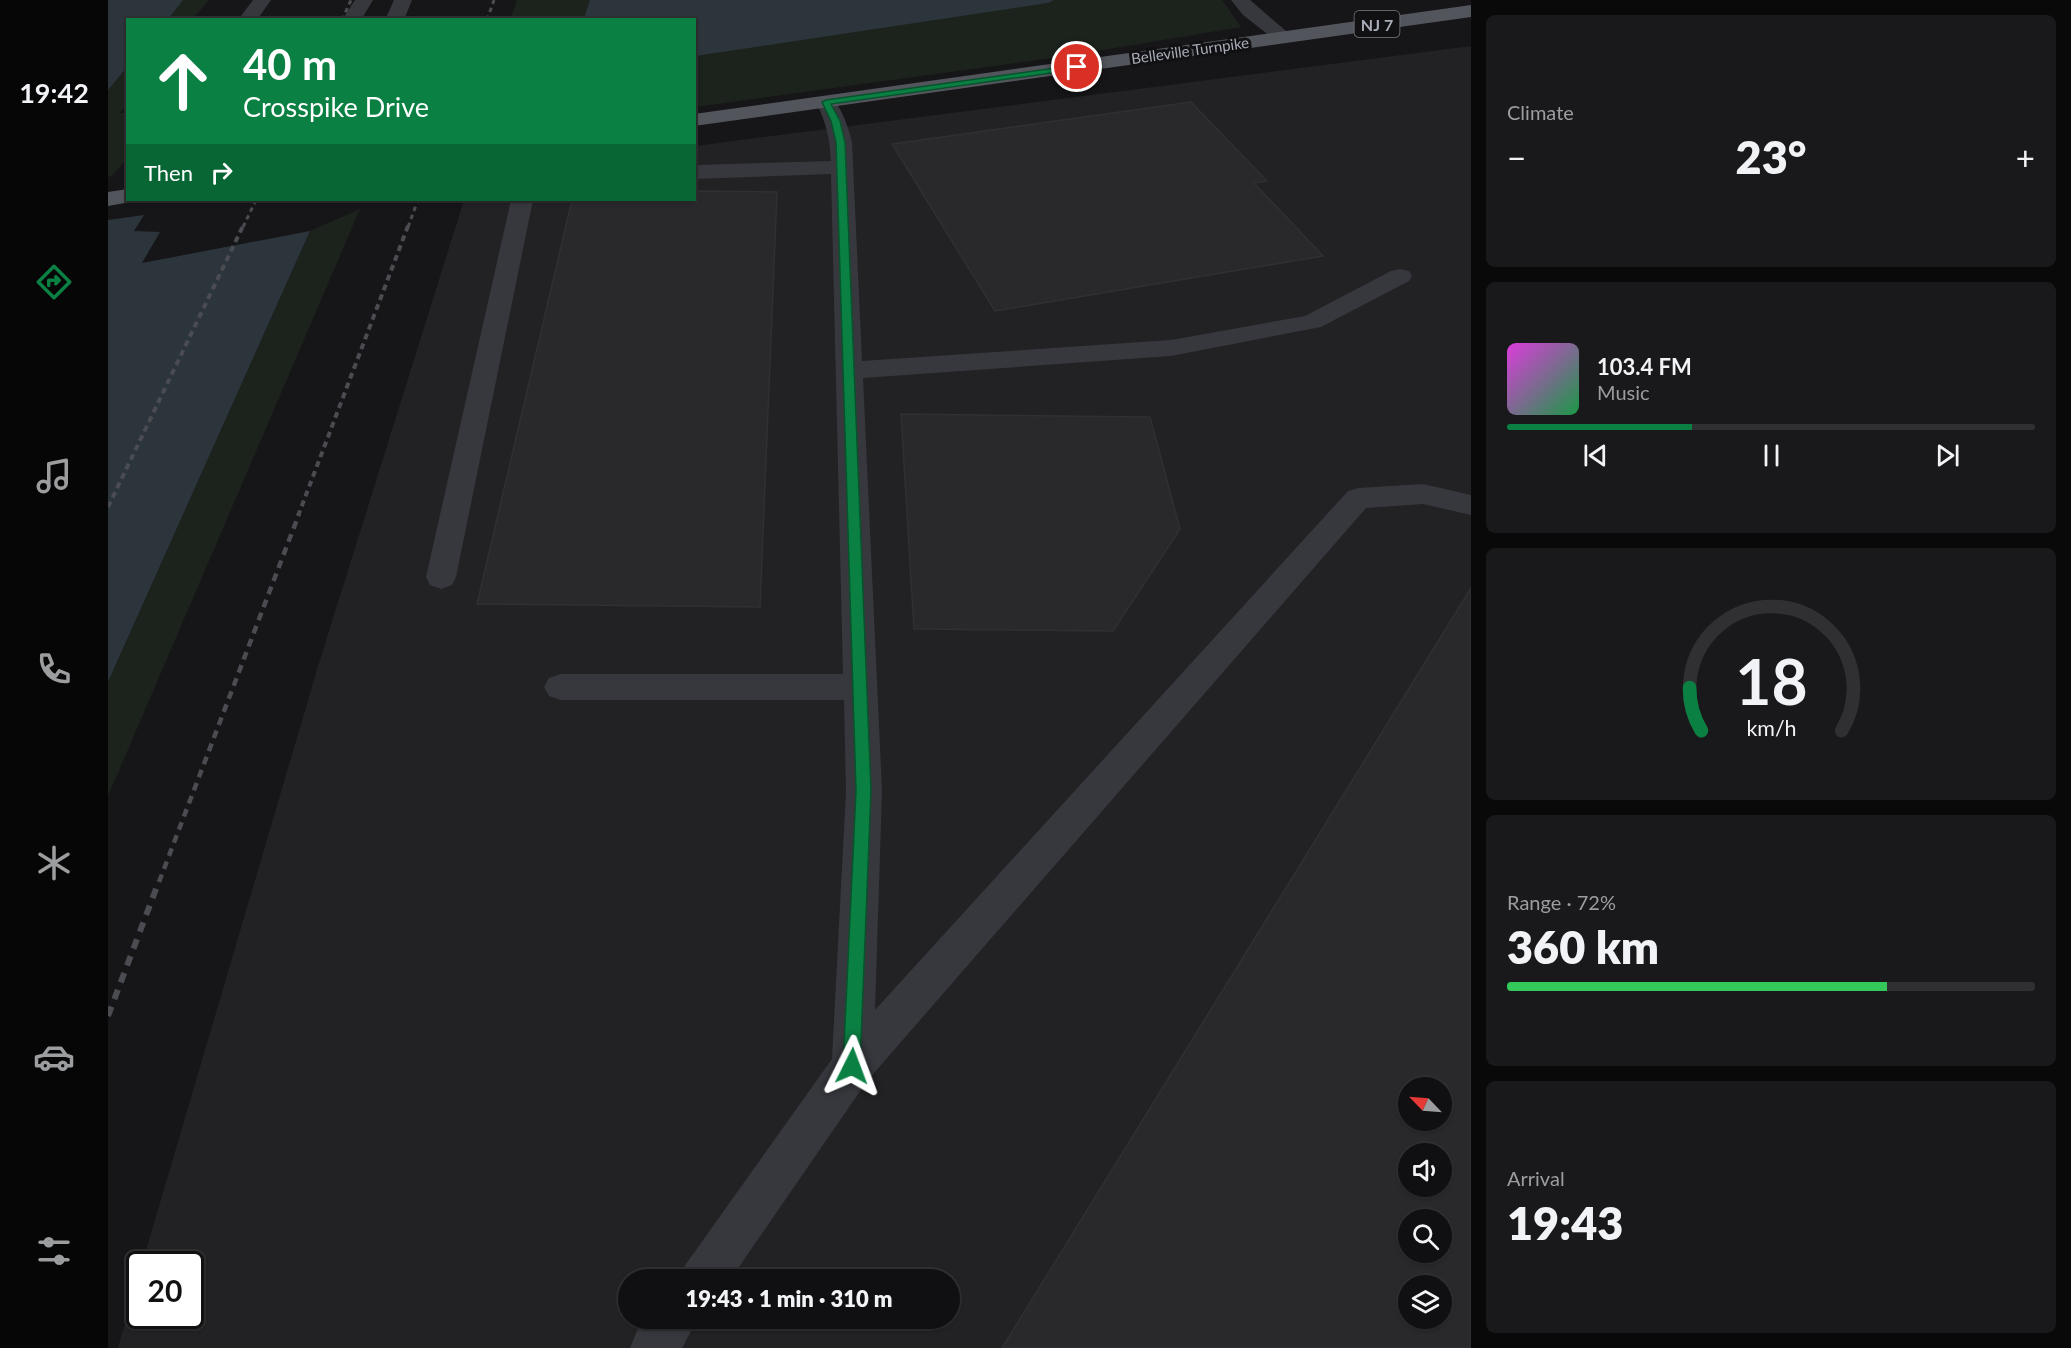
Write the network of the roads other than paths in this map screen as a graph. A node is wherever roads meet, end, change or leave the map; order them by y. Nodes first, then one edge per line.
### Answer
1 (262, 0) edge
2 (364, 0) edge
3 (403, 0) edge
4 (1240, 0) edge
5 (1471, 10) edge
6 (248, 18) edge
7 (352, 18) edge
8 (395, 18) edge
9 (1282, 37) junction
10 (826, 102) junction
11 (696, 120) edge
12 (841, 167) junction
13 (696, 172) edge
14 (126, 196) edge
15 (108, 199) edge
16 (522, 201) edge
17 (1400, 276) dead end
18 (850, 370) junction
19 (1471, 505) edge
20 (441, 577) dead end
21 (561, 687) dead end
22 (860, 687) junction
23 (852, 1066) junction
24 (710, 1269) edge
25 (667, 1329) edge
26 (654, 1348) edge

1 - 6 street
2 - 7 street
3 - 8 street
4 - 9 street
5 - 9 main road, Belleville Turnpike / NJ 7
9 - 10 main road, Belleville Turnpike / NJ 7
10 - 11 main road, Belleville Turnpike / NJ 7
10 - 12 street
12 - 13 street
12 - 18 street
14 - 15 main road
16 - 20 street
17 - 18 street
18 - 22 street
19 - 23 street
21 - 22 street
22 - 23 street
23 - 24 street
25 - 26 street

